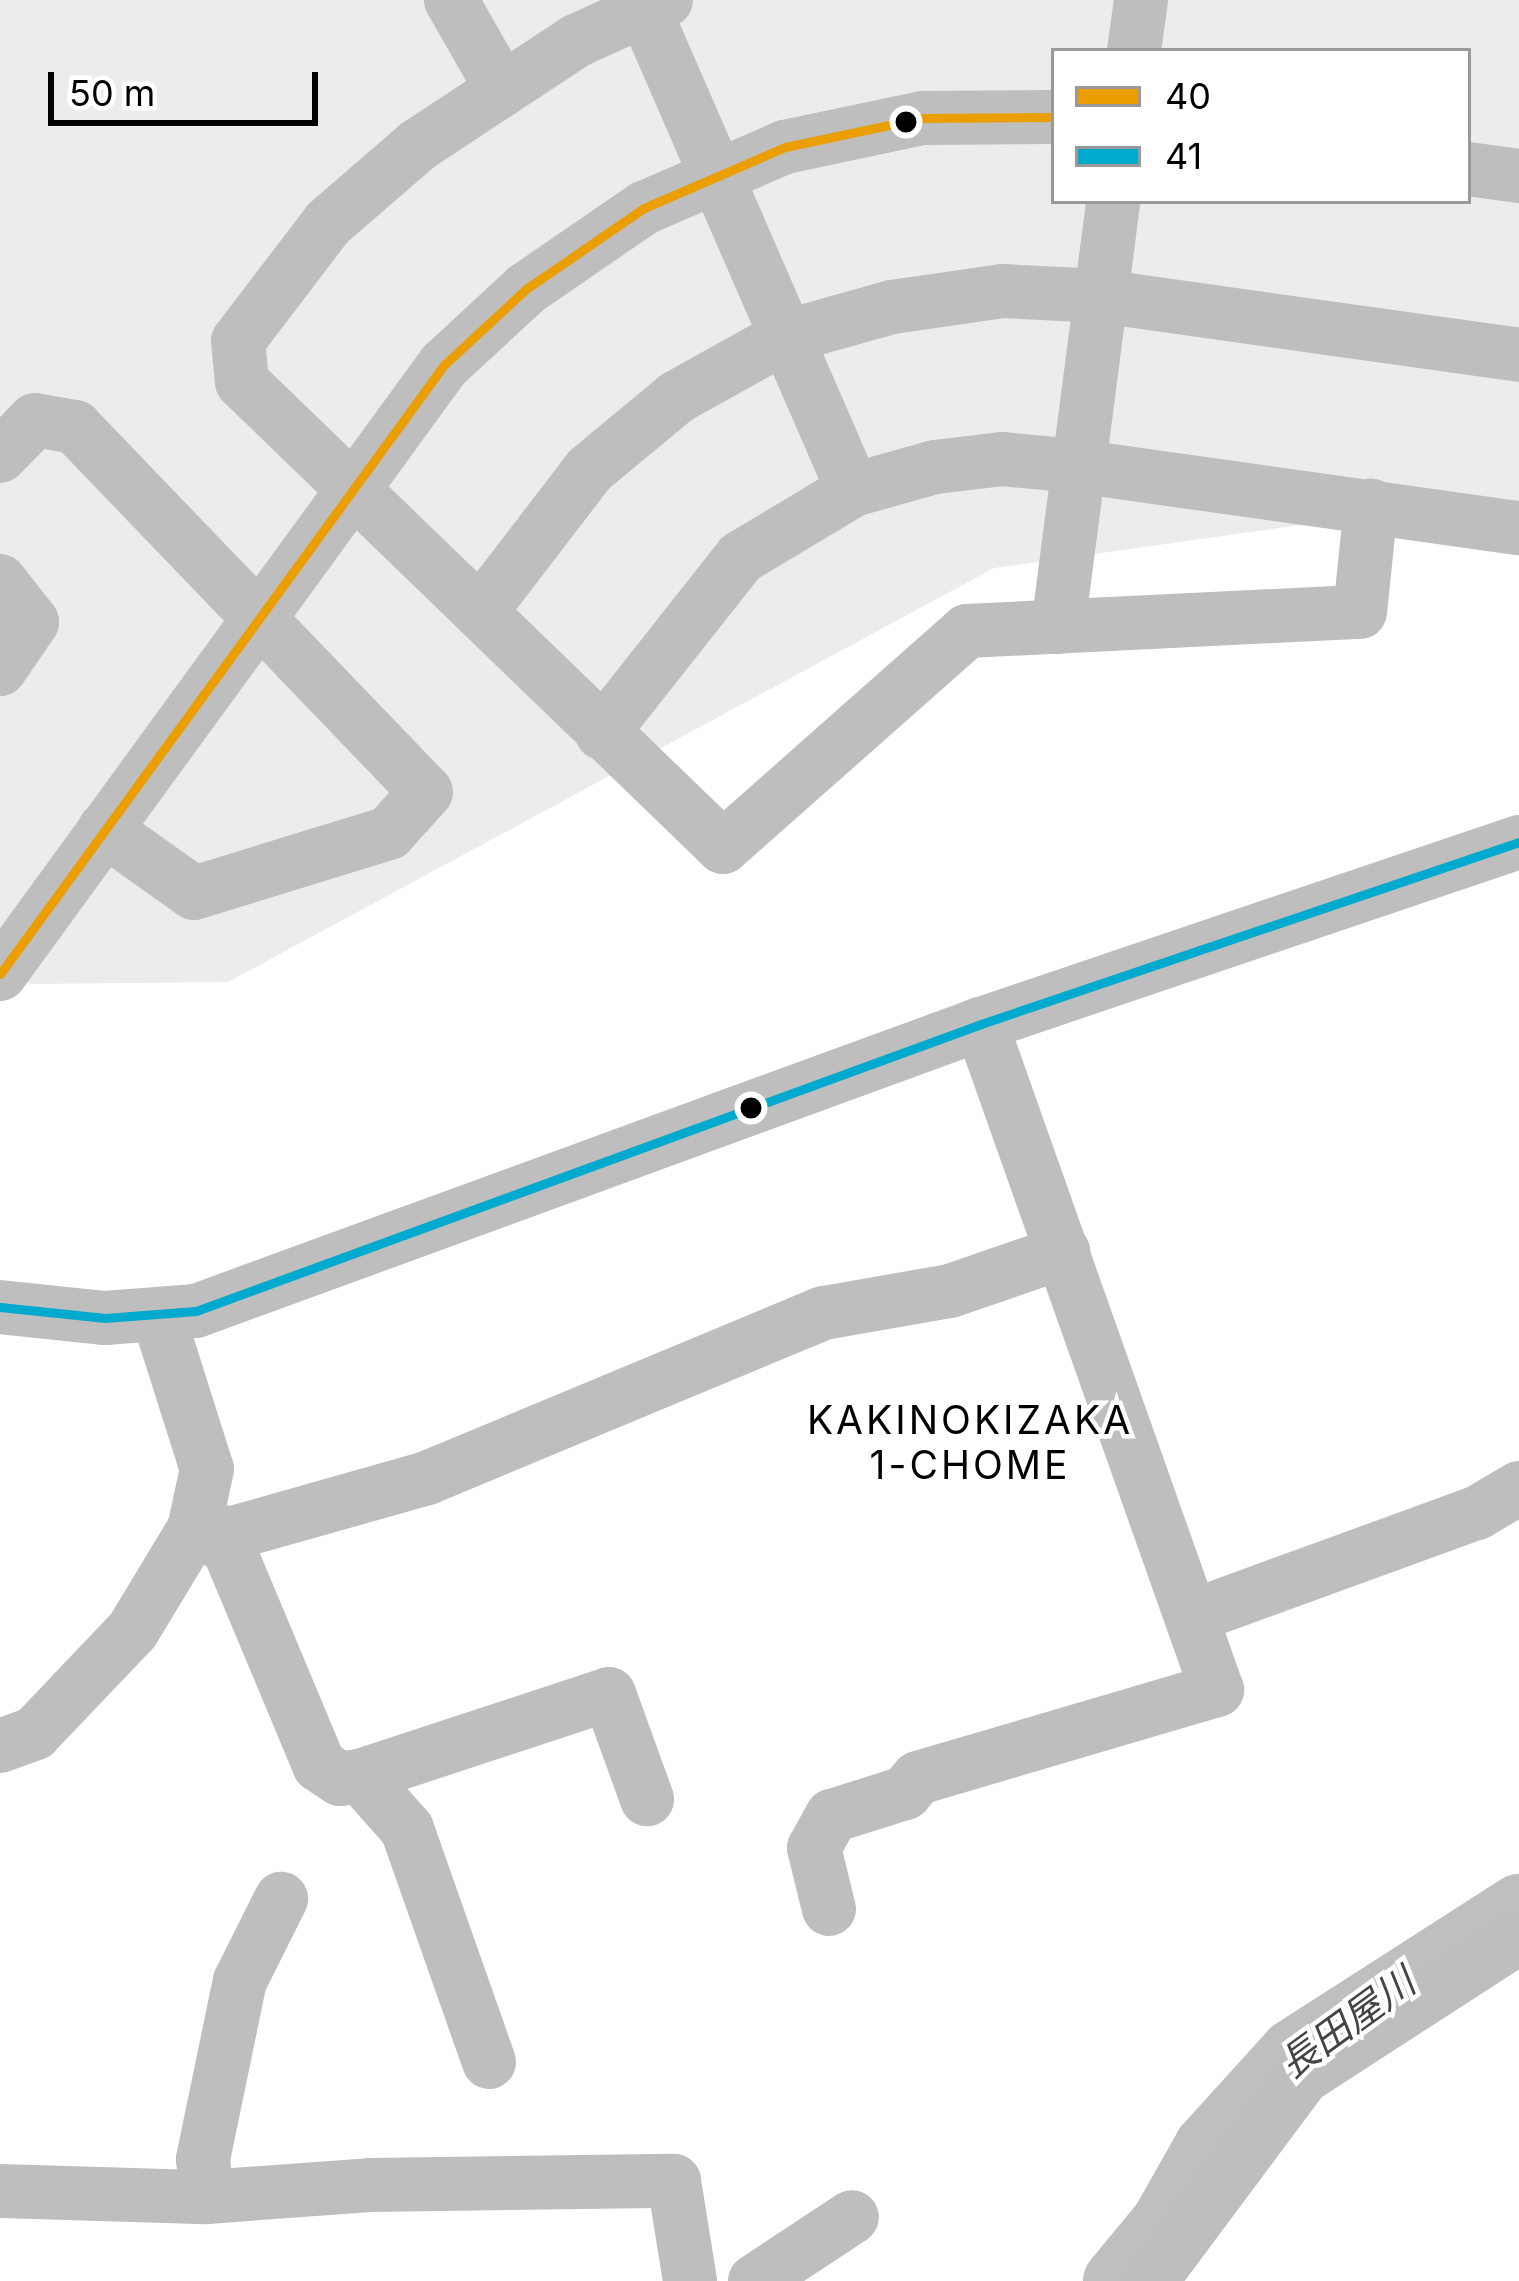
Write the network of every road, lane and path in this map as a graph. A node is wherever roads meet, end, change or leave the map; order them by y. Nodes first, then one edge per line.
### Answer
1 (451, 0) edge
2 (1142, 0) edge
3 (650, 3) edge
4 (1134, 48) edge
5 (500, 86) junction
6 (1051, 117) edge
7 (1471, 169) edge
8 (713, 176) junction
9 (1519, 176) edge
10 (1113, 204) edge
11 (1100, 296) junction
12 (785, 337) junction
13 (1519, 355) edge
14 (0, 456) edge
15 (1076, 466) junction
16 (352, 486) junction
17 (853, 490) junction
18 (1371, 506) junction
19 (1519, 528) edge
20 (0, 581) edge
21 (481, 611) junction
22 (259, 614) junction
23 (1058, 627) junction
24 (0, 668) edge
25 (602, 733) junction
26 (104, 829) junction
27 (1519, 842) edge
28 (0, 974) edge
29 (981, 1024) junction
30 (1063, 1252) junction
31 (0, 1307) edge
32 (159, 1318) junction
33 (1519, 1488) edge
34 (194, 1529) junction
35 (1196, 1615) junction
36 (0, 1746) edge
37 (360, 1776) junction
38 (647, 1798) dead end
39 (281, 1899) dead end
40 (829, 1909) dead end
41 (1519, 1937) edge
42 (489, 2062) dead end
43 (0, 2191) edge
44 (207, 2197) junction
45 (852, 2217) dead end
46 (690, 2281) edge
47 (755, 2281) edge
48 (1151, 2281) edge

1 - 5 street
2 - 4 street
3 - 5 street
3 - 8 street
5 - 16 street
6 - 8 street
7 - 9 street
8 - 12 street
8 - 16 street
10 - 11 street
11 - 12 street
11 - 13 street
11 - 15 street
12 - 17 street
12 - 21 street
14 - 22 street
15 - 17 street
15 - 18 street
15 - 23 street
16 - 21 street
16 - 22 street
17 - 25 street
18 - 19 street
18 - 23 street
20 - 24 street
21 - 25 street
22 - 26 street
22 - 26 street
23 - 25 street
26 - 28 street
27 - 29 street
29 - 30 street
29 - 32 street
30 - 34 street
30 - 35 street
31 - 32 street
32 - 34 street
33 - 35 street
34 - 36 street
34 - 37 street
35 - 40 street
37 - 38 street
37 - 42 street
39 - 44 street
41 - 48 street
43 - 44 street
44 - 46 street
45 - 47 street

